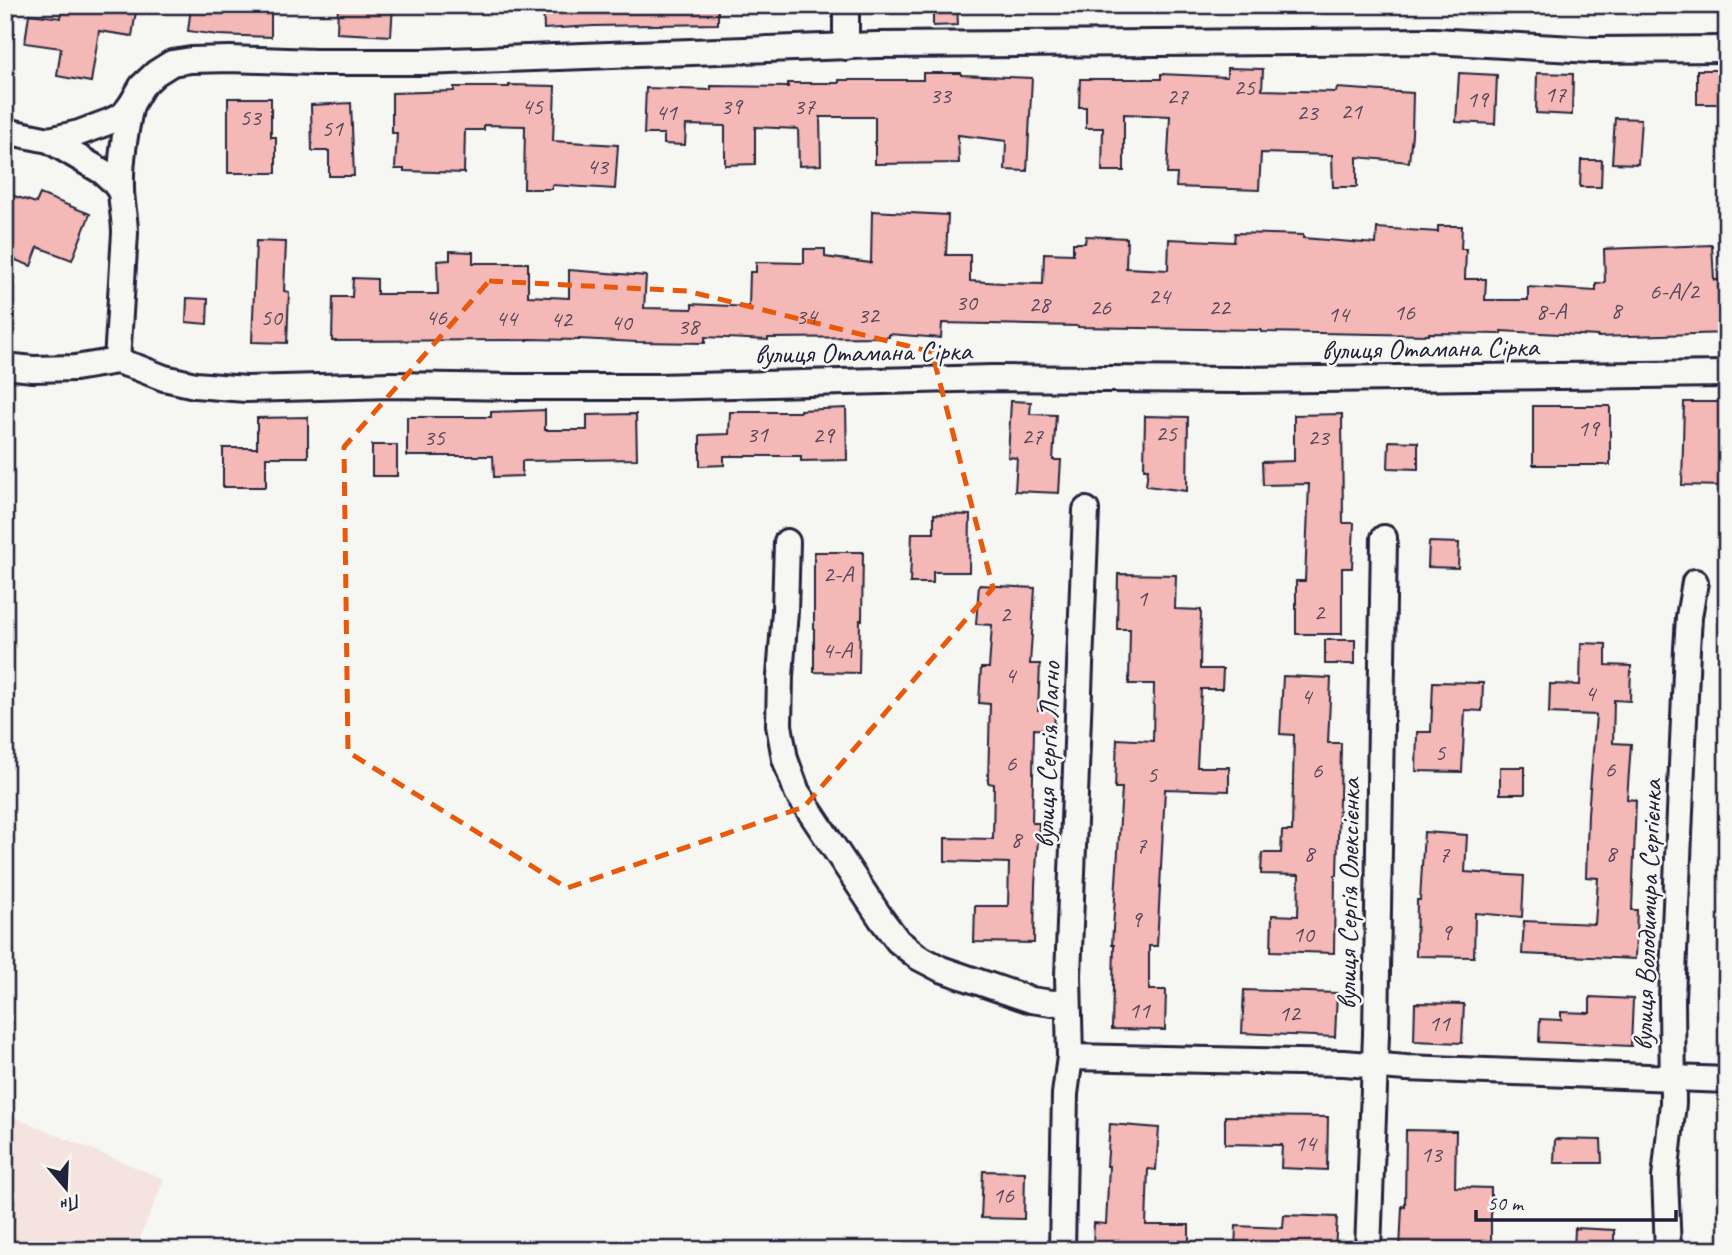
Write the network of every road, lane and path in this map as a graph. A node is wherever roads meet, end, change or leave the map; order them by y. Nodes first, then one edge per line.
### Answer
1 (846, 5) edge
2 (846, 47) junction
3 (1727, 50) edge
4 (131, 105) junction
5 (5, 131) edge
6 (49, 140) junction
7 (121, 192) junction
8 (117, 361) junction
9 (5, 366) edge
10 (1727, 374) edge
11 (1086, 510) dead end
12 (1384, 538) dead end
13 (787, 542) dead end
14 (1695, 582) dead end
15 (1068, 1002) junction
16 (1070, 1057) junction
17 (1374, 1066) junction
18 (1672, 1078) junction
19 (1727, 1080) edge
20 (1062, 1250) edge
21 (1368, 1250) edge
22 (1668, 1250) edge

1 - 2 street
2 - 3 street
2 - 4 street
4 - 6 street
4 - 7 street
5 - 6 street
6 - 7 street
7 - 8 street
8 - 9 street, вулиця Отамана Сірка
8 - 10 street, вулиця Отамана Сірка
11 - 15 street, вулиця Сергія Лагно
12 - 17 street, вулиця Сергія Олексієнка
13 - 15 street
14 - 18 street, вулиця Володимира Сергієнка
15 - 16 street, вулиця Сергія Лагно
16 - 17 street
16 - 20 street, вулиця Сергія Лагно
17 - 18 street
17 - 21 street, вулиця Сергія Олексієнка
18 - 19 street
18 - 22 street, вулиця Володимира Сергієнка

